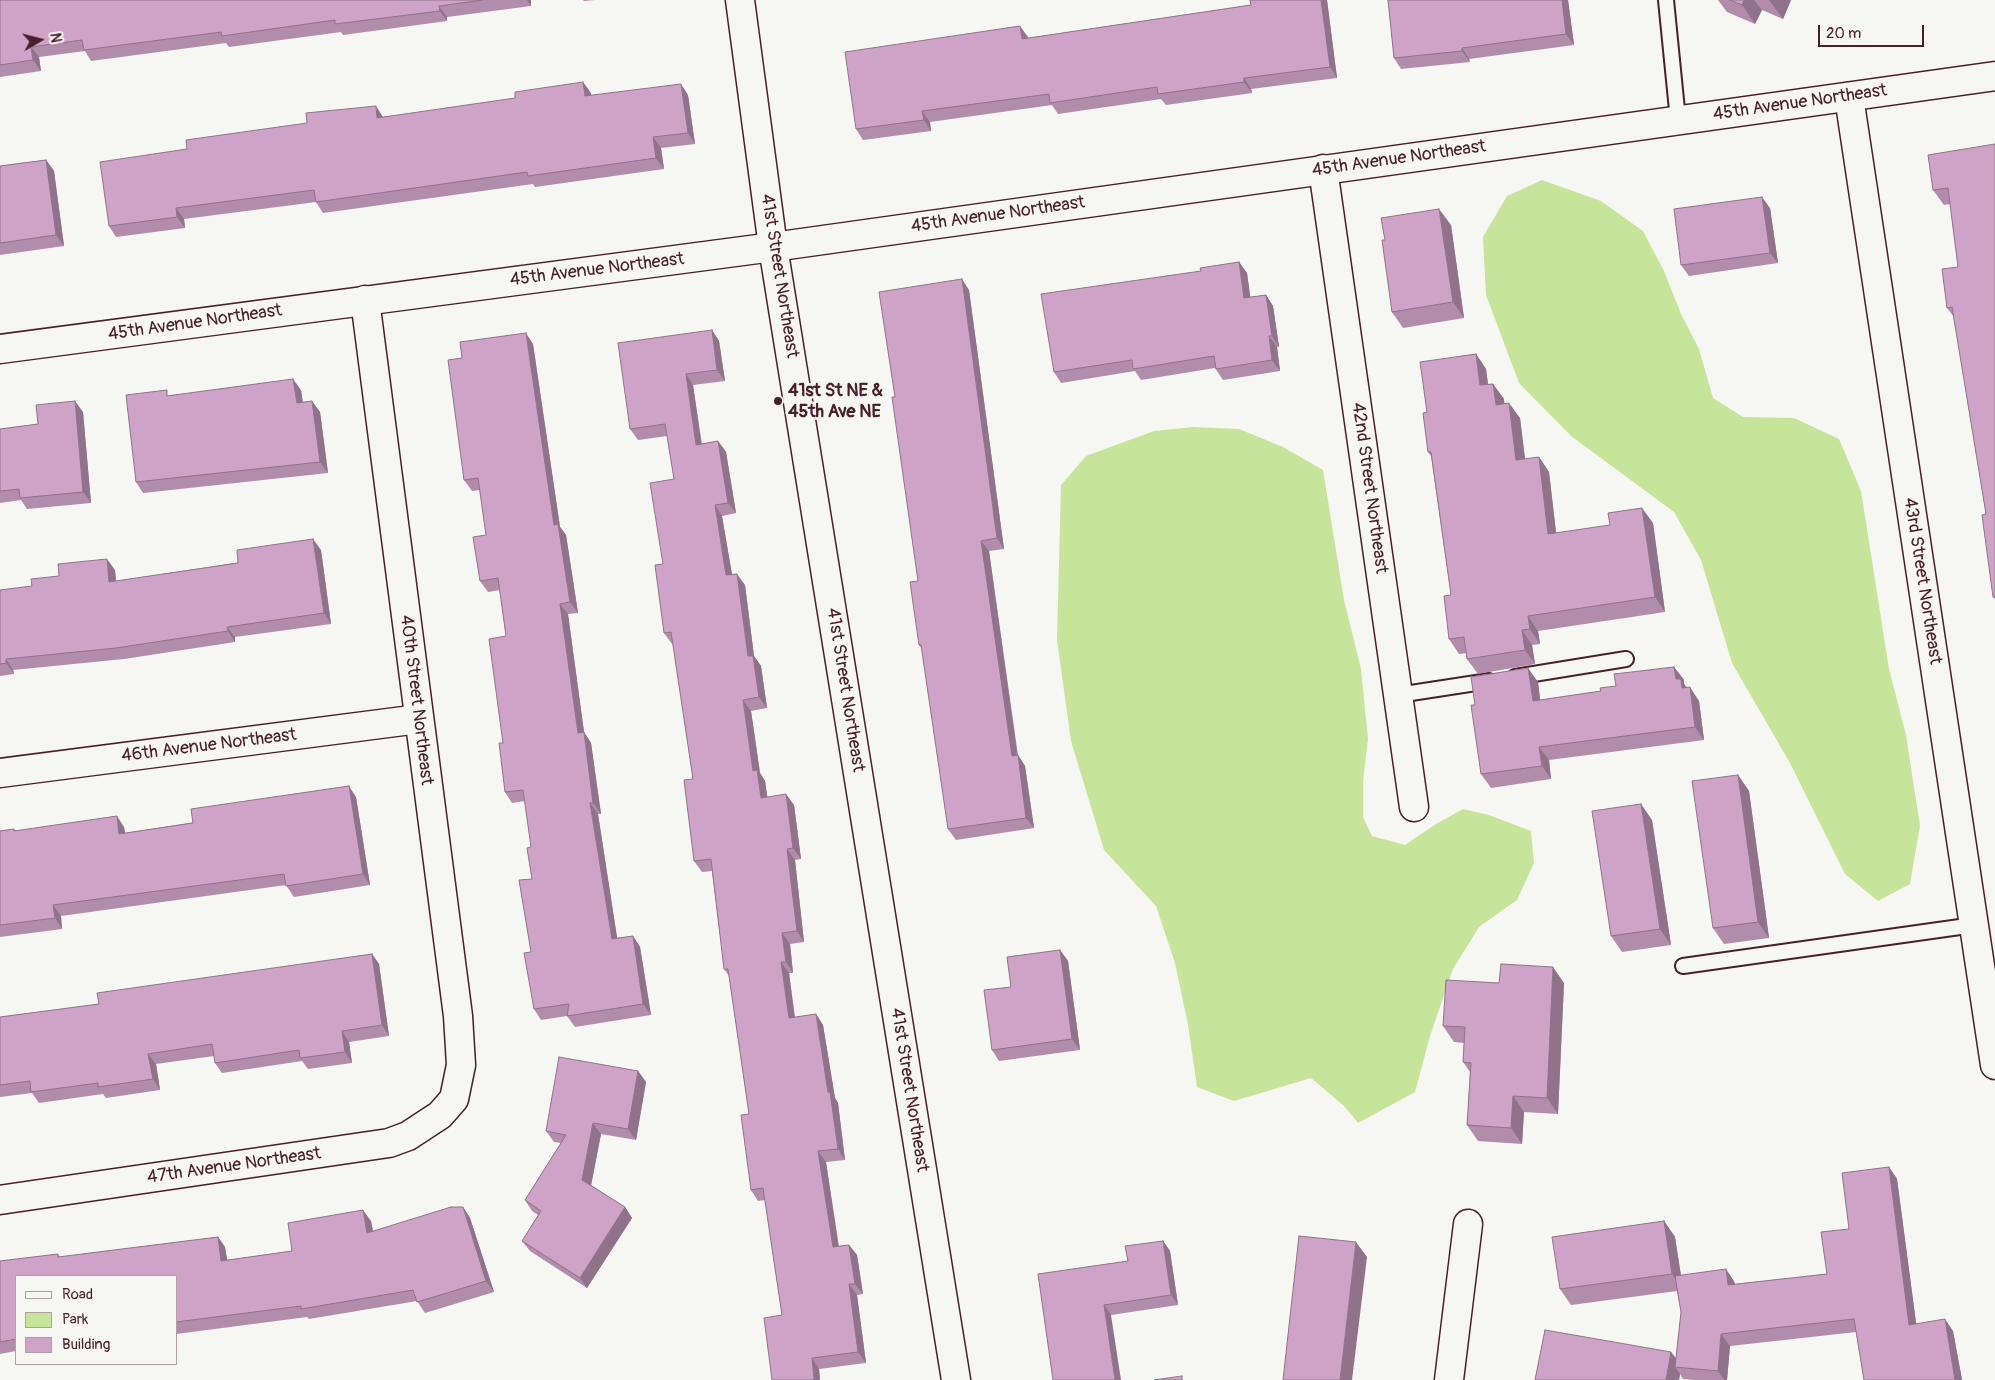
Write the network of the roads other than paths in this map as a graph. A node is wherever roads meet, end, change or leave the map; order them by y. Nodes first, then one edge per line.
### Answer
1 (740, 0) edge
2 (1666, 0) edge
3 (1995, 76) edge
4 (1849, 97) junction
5 (1678, 120) junction
6 (1323, 169) junction
7 (773, 247) junction
8 (365, 300) junction
9 (0, 349) edge
10 (1626, 659) dead end
11 (1398, 695) junction
12 (419, 719) junction
13 (0, 773) edge
14 (1414, 807) dead end
15 (1974, 925) junction
16 (1683, 966) dead end
17 (1995, 1065) edge
18 (454, 1099) joint
19 (0, 1200) edge
20 (1468, 1224) dead end
21 (956, 1380) edge
22 (1449, 1380) edge

1 - 7 street, 41st Street Northeast
2 - 5 lane
3 - 4 street, 45th Avenue Northeast
4 - 5 street, 45th Avenue Northeast
4 - 15 street, 43rd Street Northeast
5 - 6 street, 45th Avenue Northeast
6 - 7 street, 45th Avenue Northeast
6 - 11 street, 42nd Street Northeast
7 - 8 street, 45th Avenue Northeast
7 - 21 street, 41st Street Northeast
8 - 9 street, 45th Avenue Northeast
8 - 12 street, 40th Street Northeast
10 - 11 lane
11 - 14 street, 42nd Street Northeast
12 - 13 street, 46th Avenue Northeast
12 - 18 street, 40th Street Northeast
15 - 16 lane
15 - 17 street, 43rd Street Northeast
18 - 19 street, 47th Avenue Northeast
20 - 22 street

